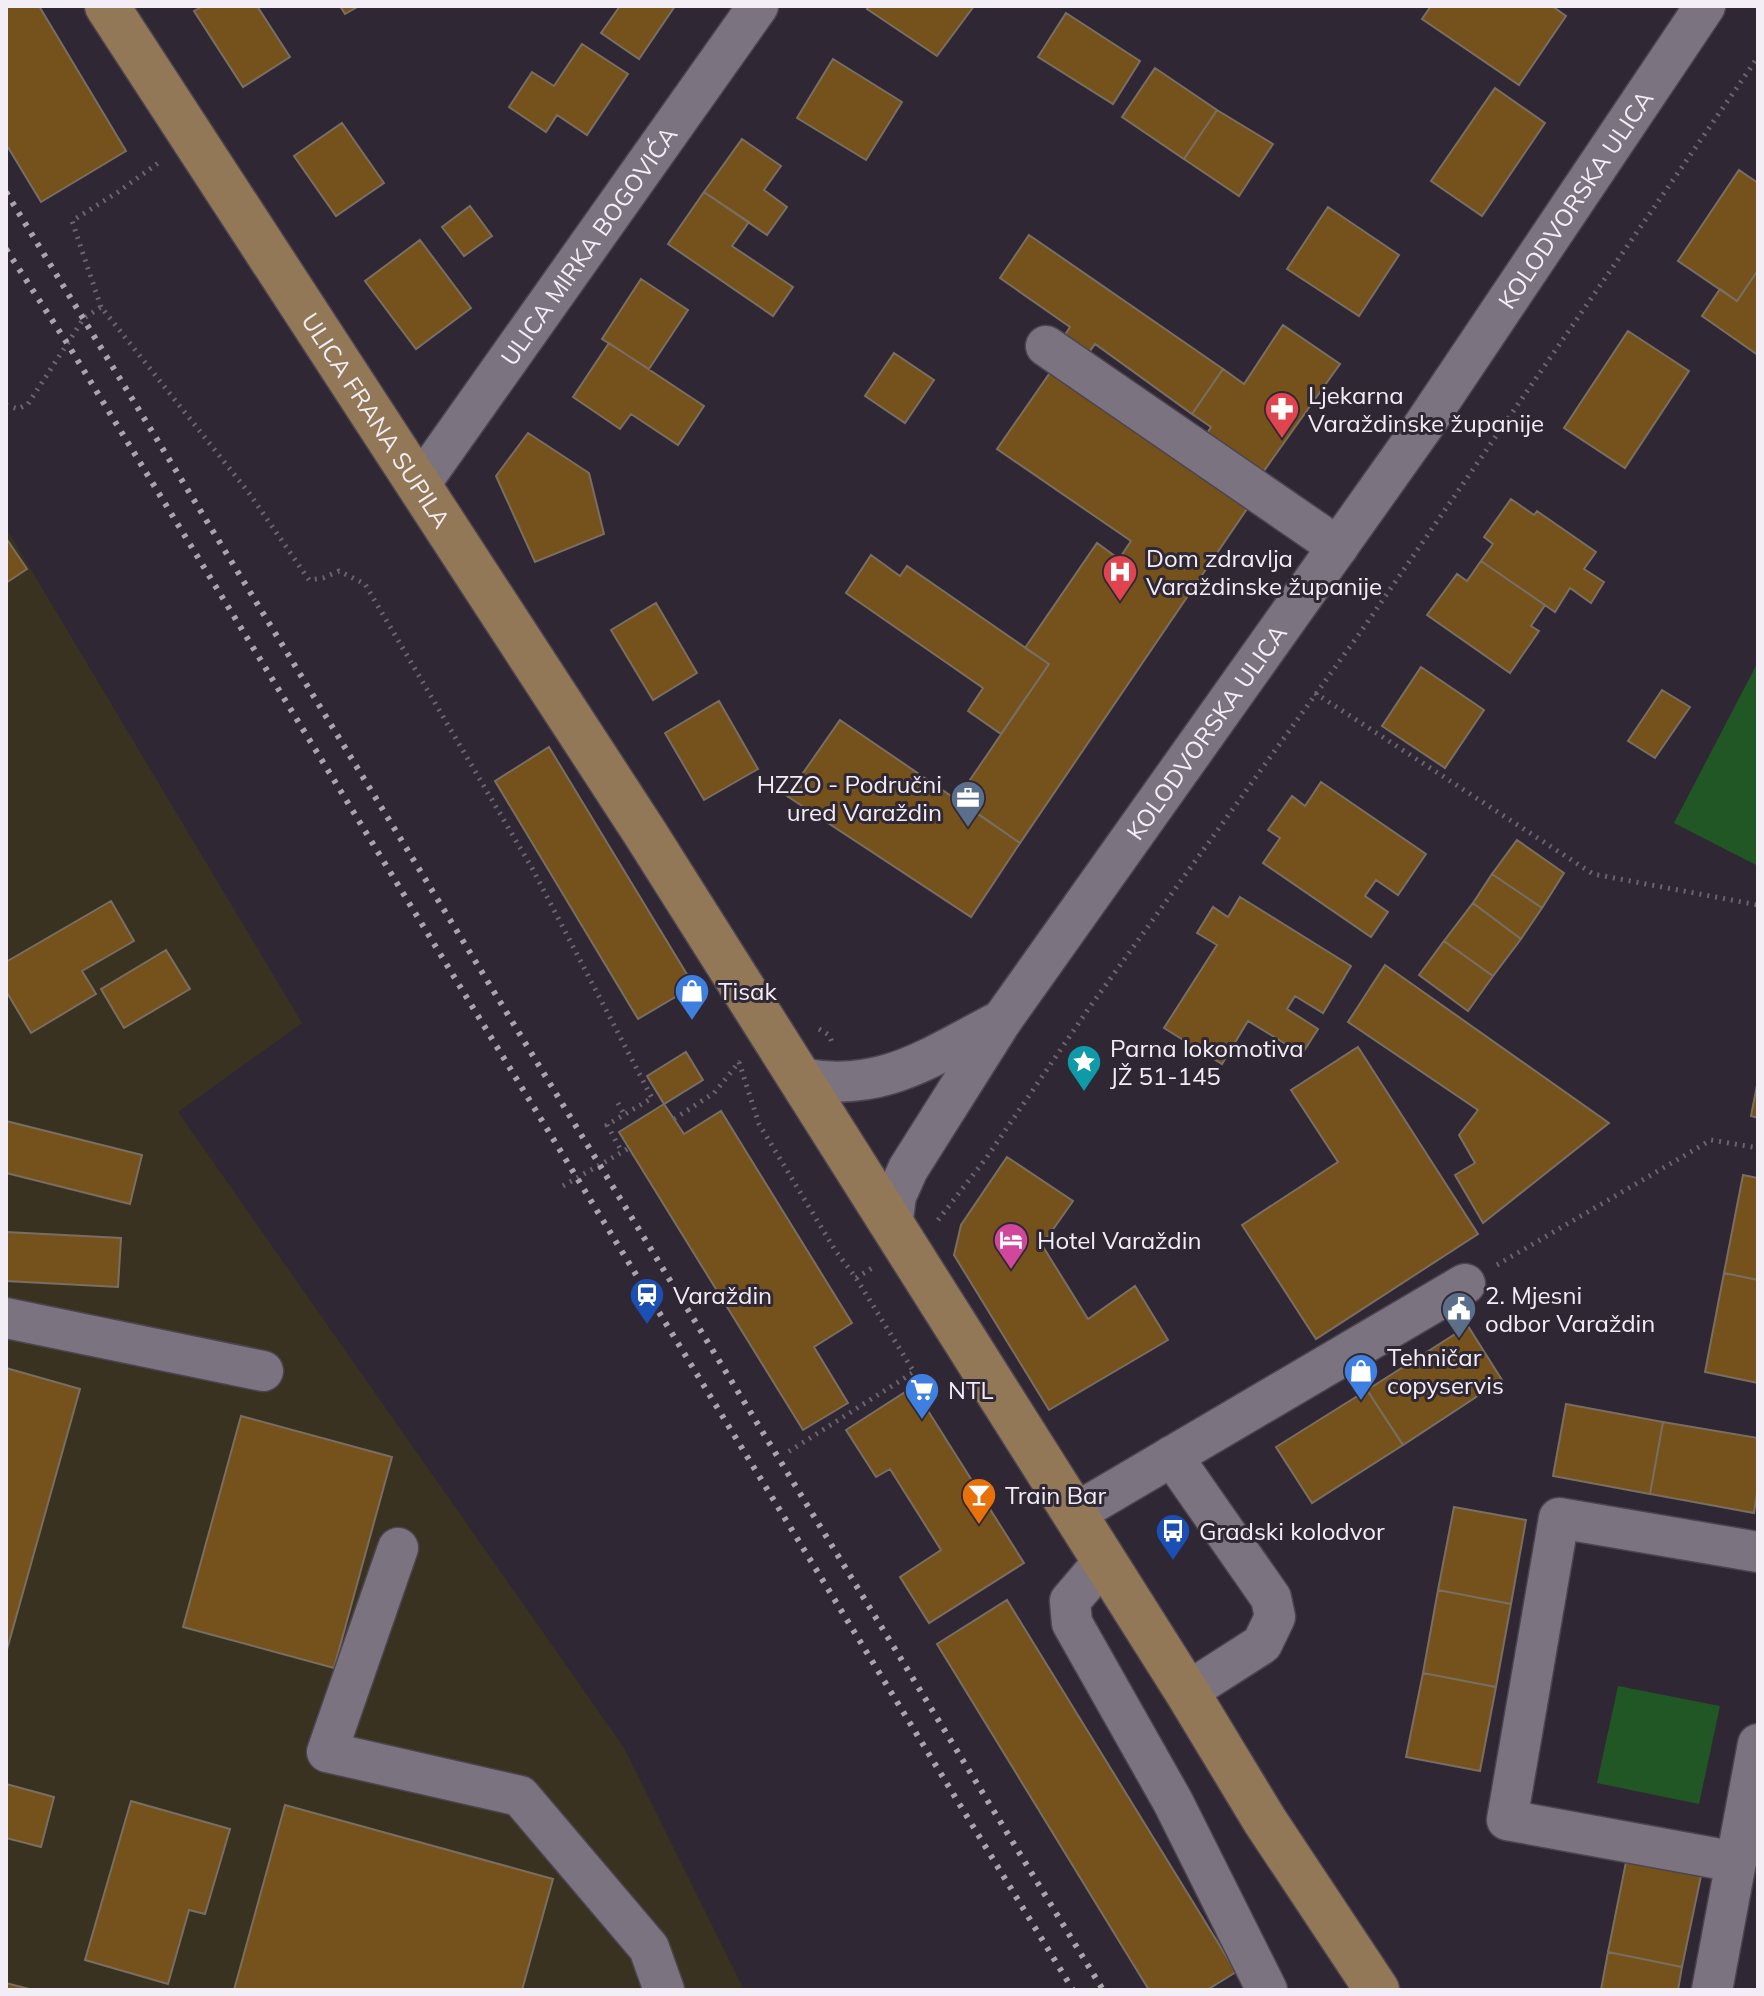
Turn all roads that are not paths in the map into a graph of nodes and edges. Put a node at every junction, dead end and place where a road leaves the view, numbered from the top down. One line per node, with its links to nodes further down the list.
1 (107, 6): 5 (main road, ULICA FRANA SUPILA)
2 (758, 6): 5 (street, ULICA MIRKA BOGOVIĆA)
3 (1688, 12): 6 (street, KOLODVORSKA ULICA)
4 (1046, 346): 6 (street)
5 (420, 484): 8 (main road, ULICA FRANA SUPILA)
6 (1338, 547): 7 (street, KOLODVORSKA ULICA)
7 (1002, 1020): 8 (street); 9 (street, KOLODVORSKA ULICA)
8 (800, 1078): 9 (main road, ULICA FRANA SUPILA)
9 (911, 1227): 14 (main road, ULICA FRANA SUPILA)
10 (1465, 1284): 13 (street)
11 (6, 1318): 12 (street)
12 (263, 1371)
13 (1172, 1456): 14 (street); 18 (street)
14 (1074, 1514): 17 (main road, ULICA FRANA SUPILA)
15 (398, 1548): 21 (street)
16 (1758, 1552): 20 (street)
17 (1104, 1561): 18 (main road, ULICA FRANA SUPILA); 22 (street)
18 (1187, 1692): 23 (main road, ULICA FRANA SUPILA)
19 (1758, 1744): 20 (street)
20 (1736, 1862): 24 (street)
21 (664, 1990)
22 (1267, 1990)
23 (1377, 1990)
24 (1712, 1990)

